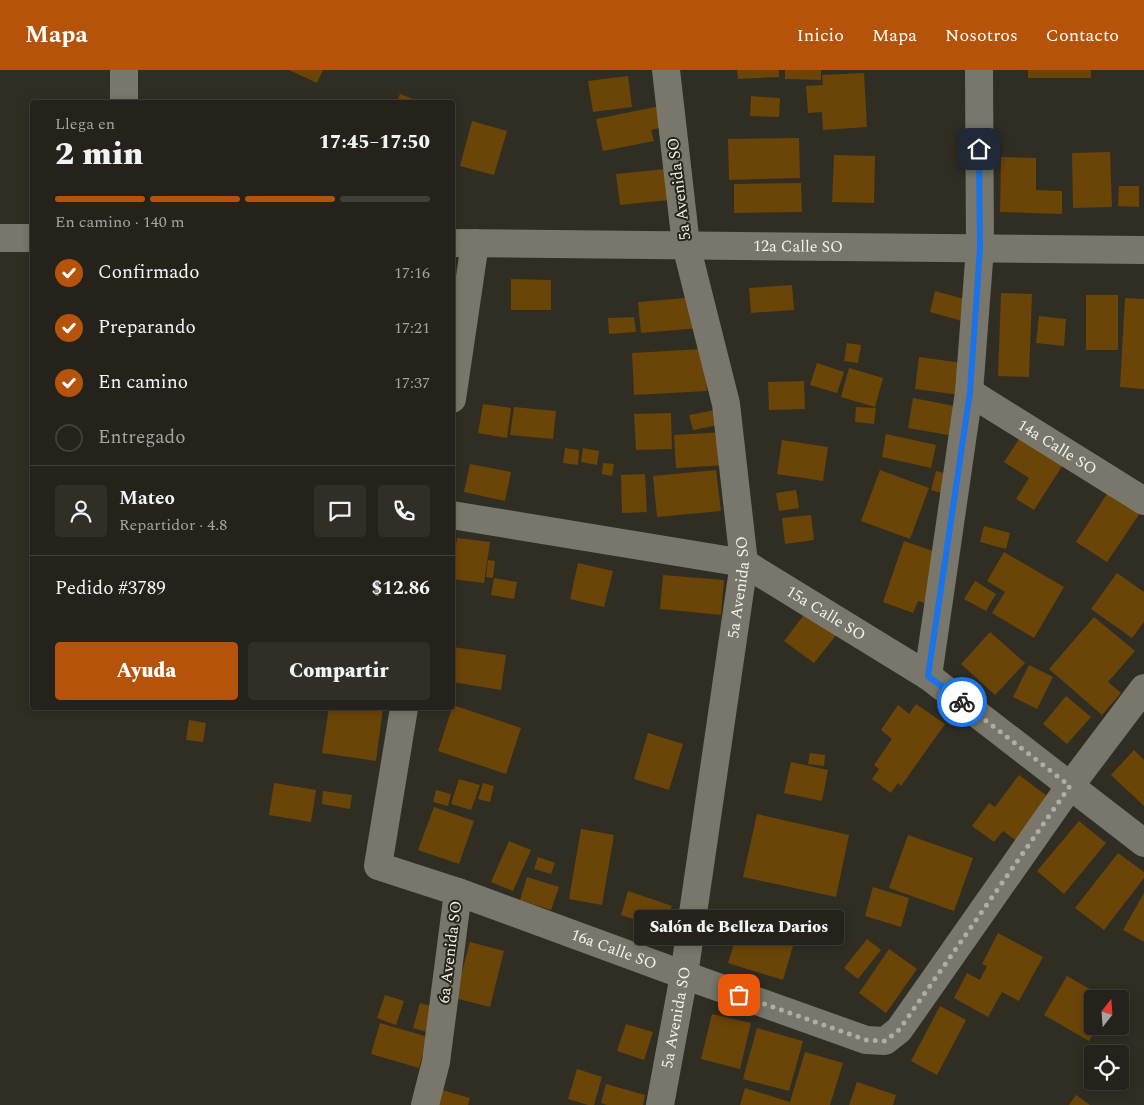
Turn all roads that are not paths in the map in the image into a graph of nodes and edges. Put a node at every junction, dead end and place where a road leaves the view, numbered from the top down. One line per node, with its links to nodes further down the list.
1 (124, 70): 4 (street)
2 (666, 70): 8 (street, 5a Avenida SO)
3 (979, 70): 9 (street)
4 (124, 100)
5 (0, 238): 6 (street)
6 (30, 238)
7 (464, 243): 8 (street, 12a Calle SO); 11 (street)
8 (686, 245): 9 (street, 12a Calle SO); 15 (street, 5a Avenida SO)
9 (980, 248): 10 (street, 12a Calle SO); 12 (street)
10 (1144, 250)
11 (455, 360)
12 (970, 392): 13 (street, 14a Calle SO); 16 (street)
13 (1144, 501)
14 (455, 515): 15 (street, 15a Calle SO)
15 (744, 563): 16 (street, 15a Calle SO); 22 (street, 5a Avenida SO)
16 (928, 676): 19 (street, 15a Calle SO)
17 (1144, 688): 19 (street)
18 (404, 710): 21 (street, 6a Avenida SO)
19 (1070, 786): 20 (street, 15a Calle SO); 22 (street, 16a Calle SO)
20 (1144, 843)
21 (458, 892): 22 (street, 16a Calle SO); 23 (street, 6a Avenida SO)
22 (684, 975): 24 (street, 5a Avenida SO)
23 (425, 1105)
24 (660, 1105)

